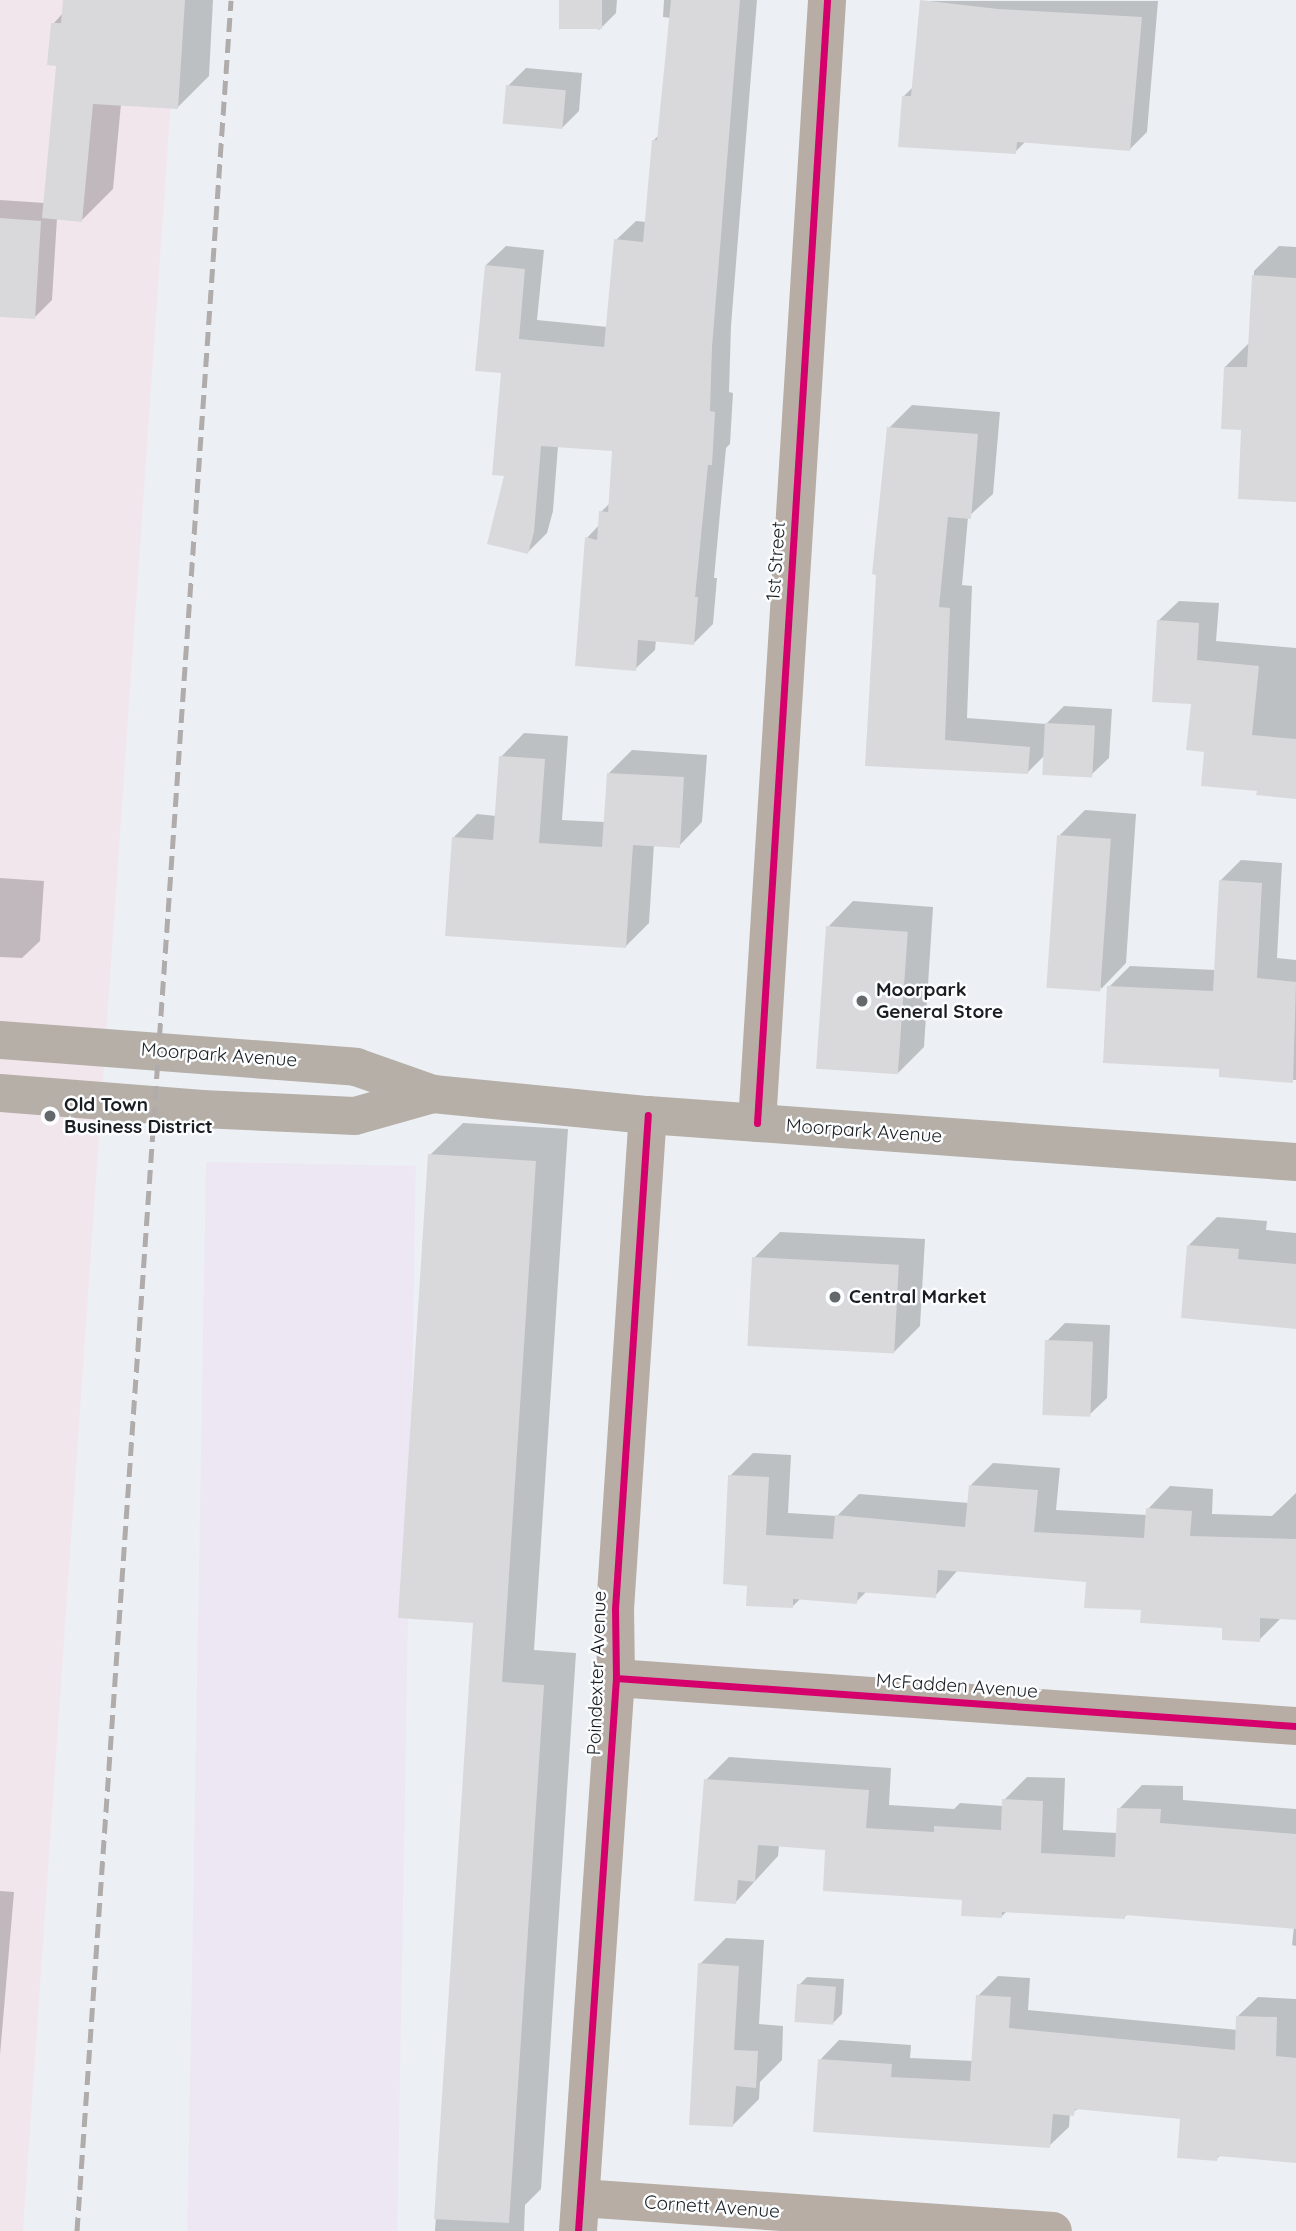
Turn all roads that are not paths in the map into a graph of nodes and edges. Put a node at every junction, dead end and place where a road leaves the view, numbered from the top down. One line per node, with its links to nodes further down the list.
1 (827, 0): 6 (street, 1st Street)
2 (0, 1041): 4 (main road, Moorpark Avenue)
3 (0, 1093): 4 (main road, Moorpark Avenue)
4 (433, 1094): 5 (main road, Moorpark Avenue)
5 (648, 1115): 6 (main road, Moorpark Avenue); 8 (street, Poindexter Avenue)
6 (757, 1123): 7 (main road, Moorpark Avenue)
7 (1296, 1162)
8 (616, 1678): 9 (street, McFadden Avenue); 10 (street, Poindexter Avenue)
9 (1296, 1726)
10 (579, 2215): 11 (street, Cornett Avenue)
11 (1053, 2231)

